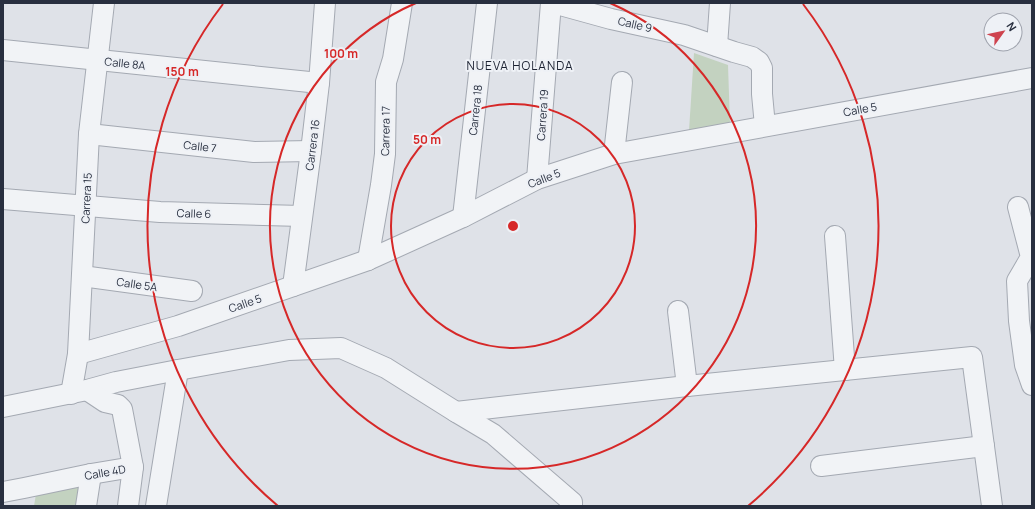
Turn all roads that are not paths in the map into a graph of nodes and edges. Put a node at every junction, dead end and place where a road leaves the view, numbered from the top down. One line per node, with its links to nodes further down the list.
1 (104, 3): 10 (street, Carrera 15)
2 (325, 3): 13 (street, Carrera 16)
3 (402, 3): 25 (street, Carrera 17)
4 (486, 3): 23 (street, Carrera 18)
5 (552, 3): 7 (street, Calle 9); 18 (street, Carrera 19)
6 (720, 3): 8 (street)
7 (613, 11): 8 (street, Calle 9)
8 (717, 46): 14 (street, Calle 9)
9 (3, 50): 10 (street, Calle 8A)
10 (98, 60): 13 (street, Calle 8A); 15 (street, Carrera 15)
11 (1032, 78): 14 (street, Calle 5)
12 (622, 82): 17 (street)
13 (319, 83): 16 (street, Carrera 16)
14 (765, 126): 17 (street, Calle 5)
15 (89, 134): 16 (street, Calle 7); 20 (street, Carrera 15)
16 (311, 151): 22 (street, Carrera 16)
17 (614, 154): 18 (street, Calle 5)
18 (537, 179): 23 (street, Calle 5)
19 (3, 199): 20 (street, Calle 6)
20 (85, 206): 22 (street, Calle 6); 26 (street, Carrera 15)
21 (1018, 207): 33 (street)
22 (302, 216): 27 (street, Carrera 16)
23 (463, 217): 25 (street, Calle 5)
24 (834, 236): 32 (street)
25 (368, 260): 27 (street, Calle 5)
26 (82, 276): 28 (street, Calle 5A); 30 (street, Carrera 15)
27 (293, 286): 30 (street, Calle 5)
28 (192, 291)
29 (678, 311): 34 (street)
30 (78, 354): 35 (street, Carrera 15)
31 (178, 370): 35 (street); 37 (street); 45 (street)
32 (845, 370): 34 (street); 38 (street)
33 (1032, 385)
34 (687, 386): 37 (street)
35 (79, 392): 36 (street); 40 (street, Calle 4D)
36 (3, 407)
37 (456, 412): 46 (street)
38 (984, 446): 39 (street); 47 (street)
39 (821, 466)
40 (133, 467): 41 (street, Calle 4D); 44 (street)
41 (91, 474): 42 (street, Calle 4D); 43 (street)
42 (3, 492)
43 (86, 506)
44 (128, 506)
45 (156, 506)
46 (572, 506)
47 (992, 506)

